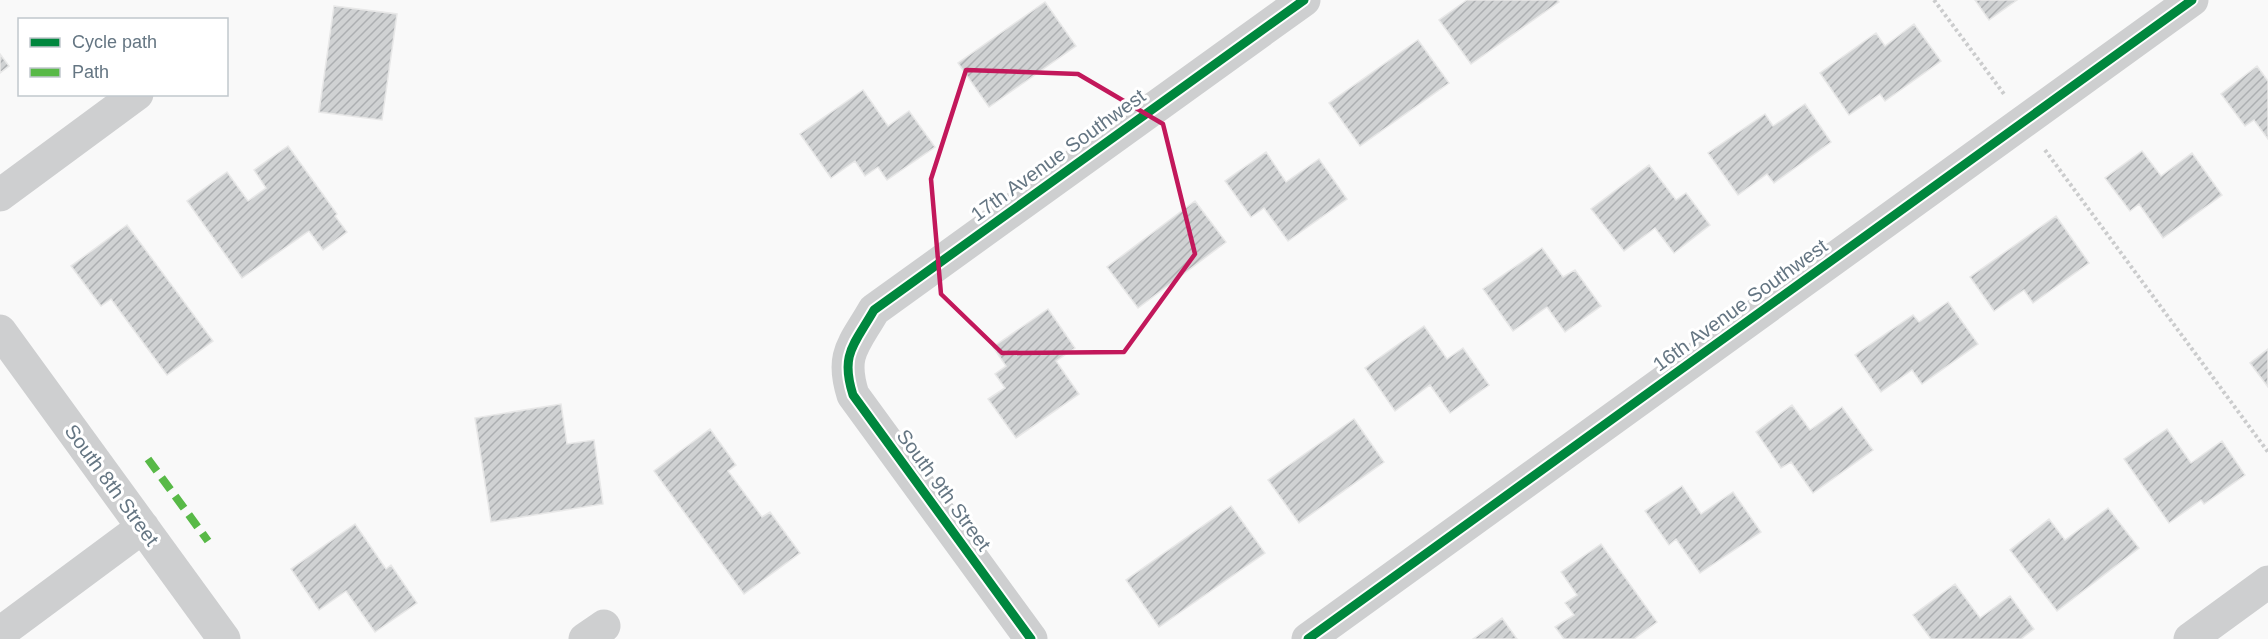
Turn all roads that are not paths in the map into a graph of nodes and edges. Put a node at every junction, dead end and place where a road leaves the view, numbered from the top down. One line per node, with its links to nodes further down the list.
1 (1304, 0): 6 (street, 17th Avenue Southwest)
2 (2192, 0): 12 (street, 16th Avenue Southwest)
3 (134, 96): 4 (street)
4 (0, 195)
5 (0, 331): 7 (street, South 8th Street)
6 (848, 354): 11 (street, South 9th Street)
7 (143, 527): 9 (street); 10 (street, South 8th Street)
8 (2268, 582): 13 (street)
9 (0, 633)
10 (224, 639)
11 (1031, 639)
12 (1308, 639)
13 (2190, 639)

